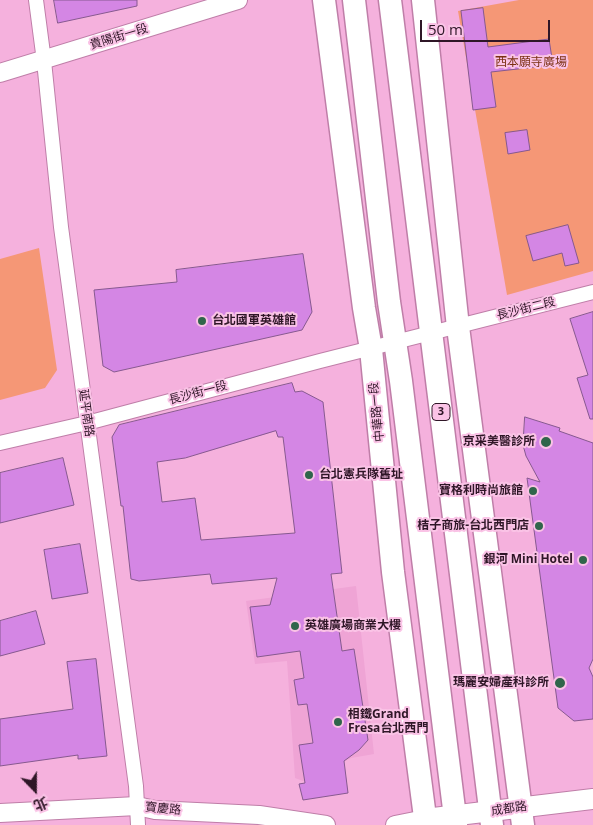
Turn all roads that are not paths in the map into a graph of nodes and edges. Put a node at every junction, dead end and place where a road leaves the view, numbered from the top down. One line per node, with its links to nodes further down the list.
1 (36, 0): 7 (street, 延平南路)
2 (238, 0): 7 (street, 貴陽街一段)
3 (324, 0): 13 (main road, 中華路一段)
4 (354, 0): 12 (main road)
5 (390, 0): 11 (main road, 3)
6 (423, 0): 10 (main road)
7 (44, 61): 8 (street, 貴陽街一段); 14 (street, 延平南路)
8 (0, 73)
9 (593, 292): 10 (street, 長沙街二段)
10 (458, 327): 11 (street, 長沙街二段); 19 (main road)
11 (430, 334): 12 (street, 長沙街一段); 20 (main road, 3)
12 (396, 343): 13 (street, 長沙街一段); 21 (main road)
13 (371, 349): 14 (street, 長沙街一段); 22 (main road, 中華路一段)
14 (87, 423): 15 (street, 長沙街一段); 17 (street, 延平南路)
15 (0, 443)
16 (593, 799): 19 (main road, 成都路)
17 (137, 806): 18 (street, 寶慶路); 23 (street, 延平南路); 24 (street, 寶慶路)
18 (0, 813)
19 (521, 816): 20 (main road, 成都路)
20 (491, 818): 21 (main road, 成都路)
21 (456, 820): 22 (main road, 成都路)
22 (425, 822): 25 (street)
23 (138, 825)
24 (326, 825)
25 (396, 825)

